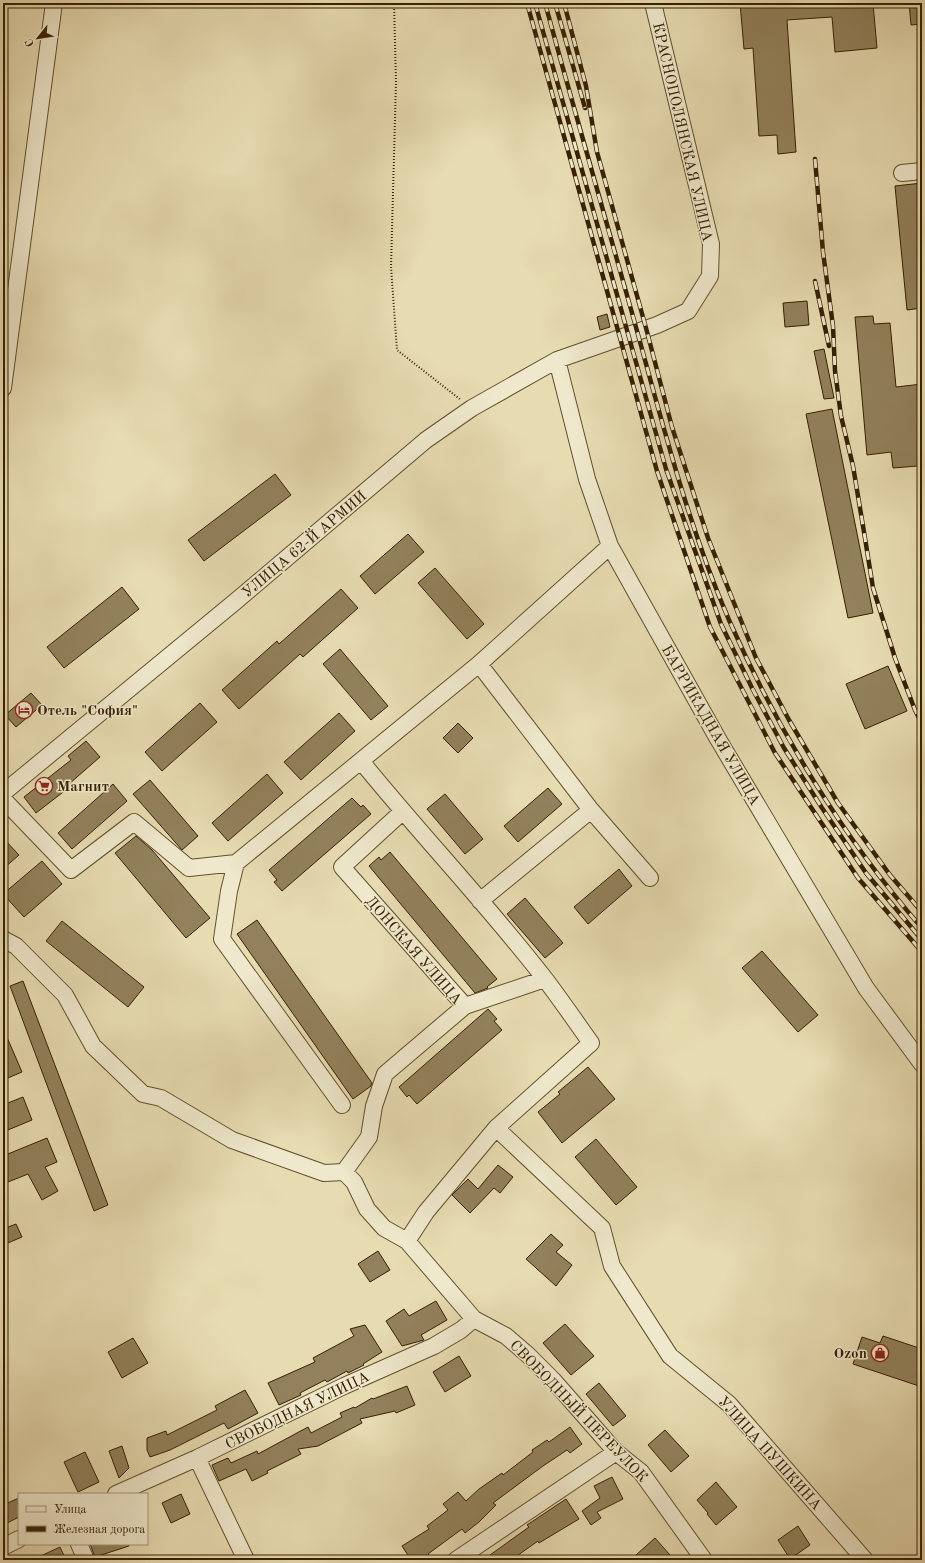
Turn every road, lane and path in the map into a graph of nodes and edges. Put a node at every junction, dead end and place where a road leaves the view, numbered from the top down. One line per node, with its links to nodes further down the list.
1 (54, 3): 7 (street)
2 (394, 3): 10 (path)
3 (653, 3): 6 (street, КРАСНОПОЛЯНСКАЯ УЛИЦА)
4 (922, 172): 5 (street)
5 (902, 173)
6 (629, 335): 8 (street, УЛИЦА 62-Й АРМИИ)
7 (6, 336): 9 (street)
8 (557, 360): 10 (street, УЛИЦА 62-Й АРМИИ); 11 (street, БАРРИКАДНАЯ УЛИЦА)
9 (3, 388)
10 (472, 408): 14 (street, УЛИЦА 62-Й АРМИИ)
11 (610, 546): 12 (street); 24 (street, БАРРИКАДНАЯ УЛИЦА)
12 (479, 664): 13 (street); 16 (street)
13 (361, 761): 17 (street); 18 (street)
14 (3, 793)
15 (3, 799): 18 (street)
16 (591, 810): 19 (street); 20 (street)
17 (402, 812): 20 (street); 23 (street, ДОНСКАЯ УЛИЦА)
18 (236, 863): 25 (street)
19 (650, 878)
20 (480, 901): 22 (street)
21 (3, 939): 27 (street)
22 (544, 979): 23 (street); 26 (street)
23 (465, 1006): 27 (street, ДОНСКАЯ УЛИЦА)
24 (922, 1064)
25 (342, 1105)
26 (496, 1128): 28 (street); 40 (street, УЛИЦА ПУШКИНА)
27 (344, 1172): 28 (street, СВОБОДНЫЙ ПЕРЕУЛОК)
28 (407, 1241): 29 (street, СВОБОДНЫЙ ПЕРЕУЛОК)
29 (474, 1318): 30 (street, СВОБОДНЫЙ ПЕРЕУЛОК); 31 (street, СВОБОДНАЯ УЛИЦА)
30 (616, 1452): 38 (street); 39 (street, СВОБОДНЫЙ ПЕРЕУЛОК)
31 (197, 1458): 32 (street, СВОБОДНАЯ УЛИЦА); 37 (street)
32 (118, 1493)
33 (18, 1540): 35 (street)
34 (79, 1545): 36 (street)
35 (3, 1547)
36 (86, 1560)
37 (246, 1560)
38 (456, 1560)
39 (704, 1560)
40 (865, 1560)

